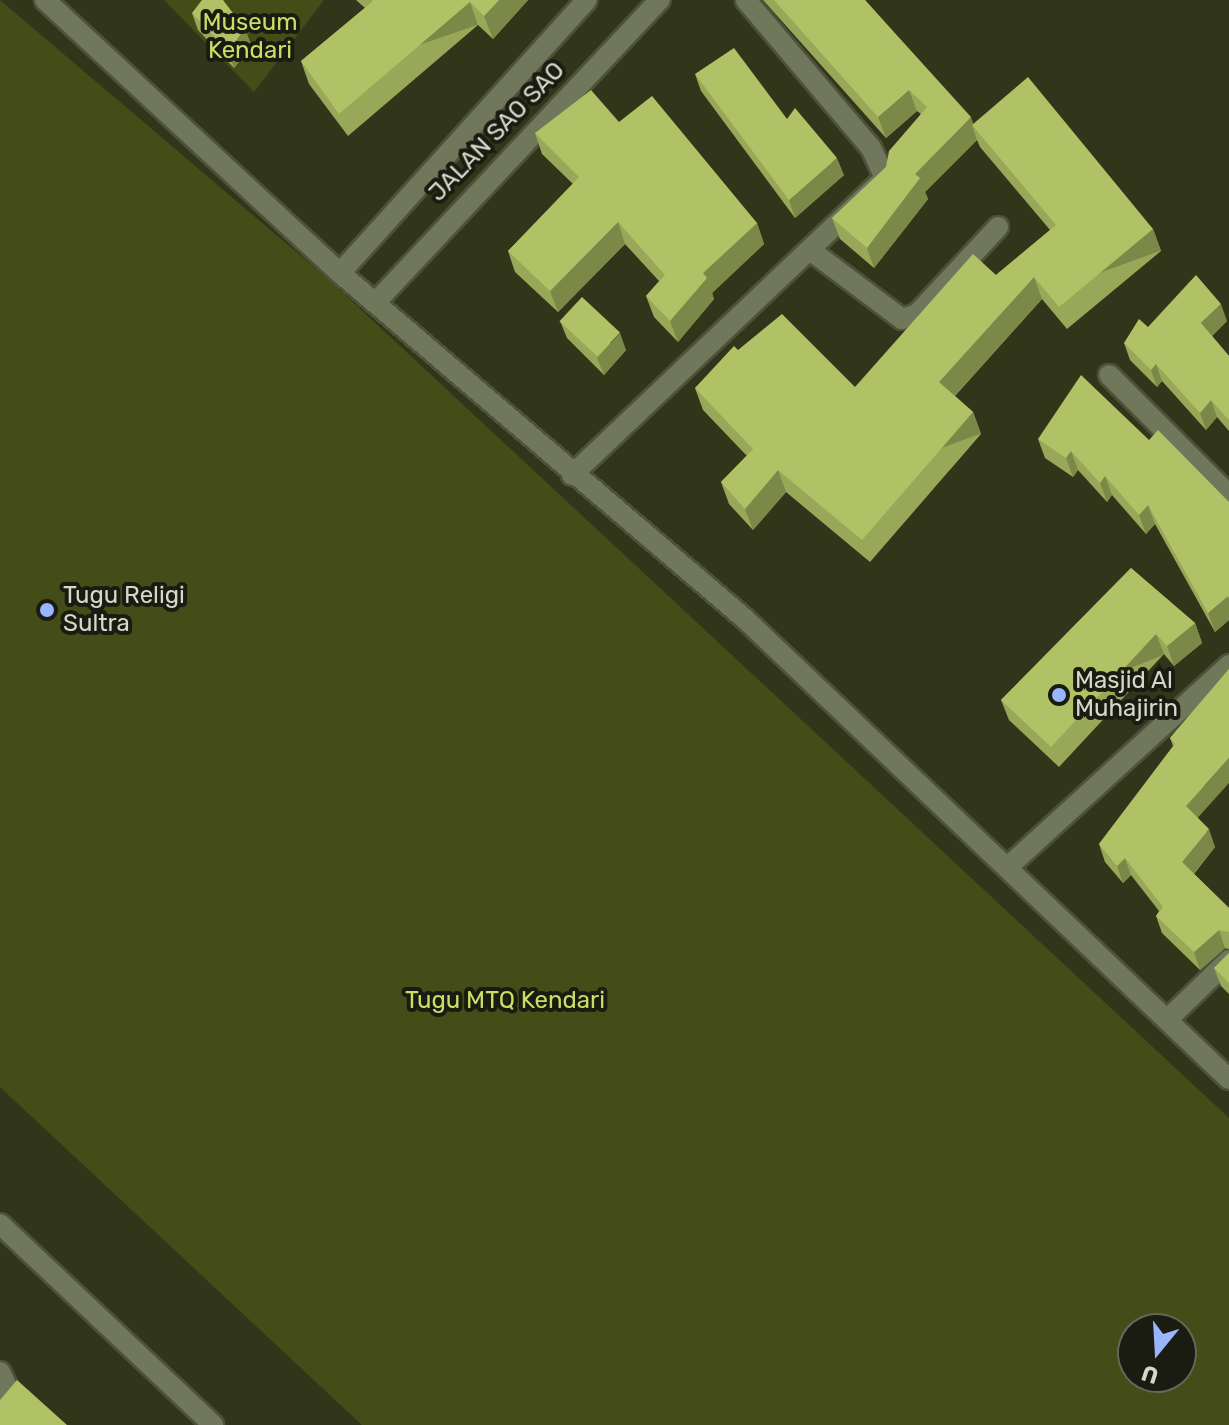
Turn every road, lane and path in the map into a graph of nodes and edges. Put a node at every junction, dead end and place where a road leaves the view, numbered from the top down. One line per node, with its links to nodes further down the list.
1 (45, 0): 7 (street)
2 (587, 0): 7 (street, JALAN SAO SAO)
3 (660, 0): 8 (street, JALAN SAO SAO)
4 (746, 0): 6 (street)
5 (998, 227): 6 (street)
6 (810, 250): 10 (street)
7 (340, 273): 8 (street)
8 (375, 303): 10 (street)
9 (1109, 375): 11 (street)
10 (572, 475): 13 (street)
11 (1229, 495)
12 (1229, 665): 13 (street)
13 (1009, 866): 15 (street)
14 (1229, 960): 15 (street)
15 (1167, 1020): 16 (street)
16 (1229, 1079)
17 (0, 1224): 20 (street)
18 (0, 1372): 19 (street)
19 (0, 1423)
20 (213, 1425)

